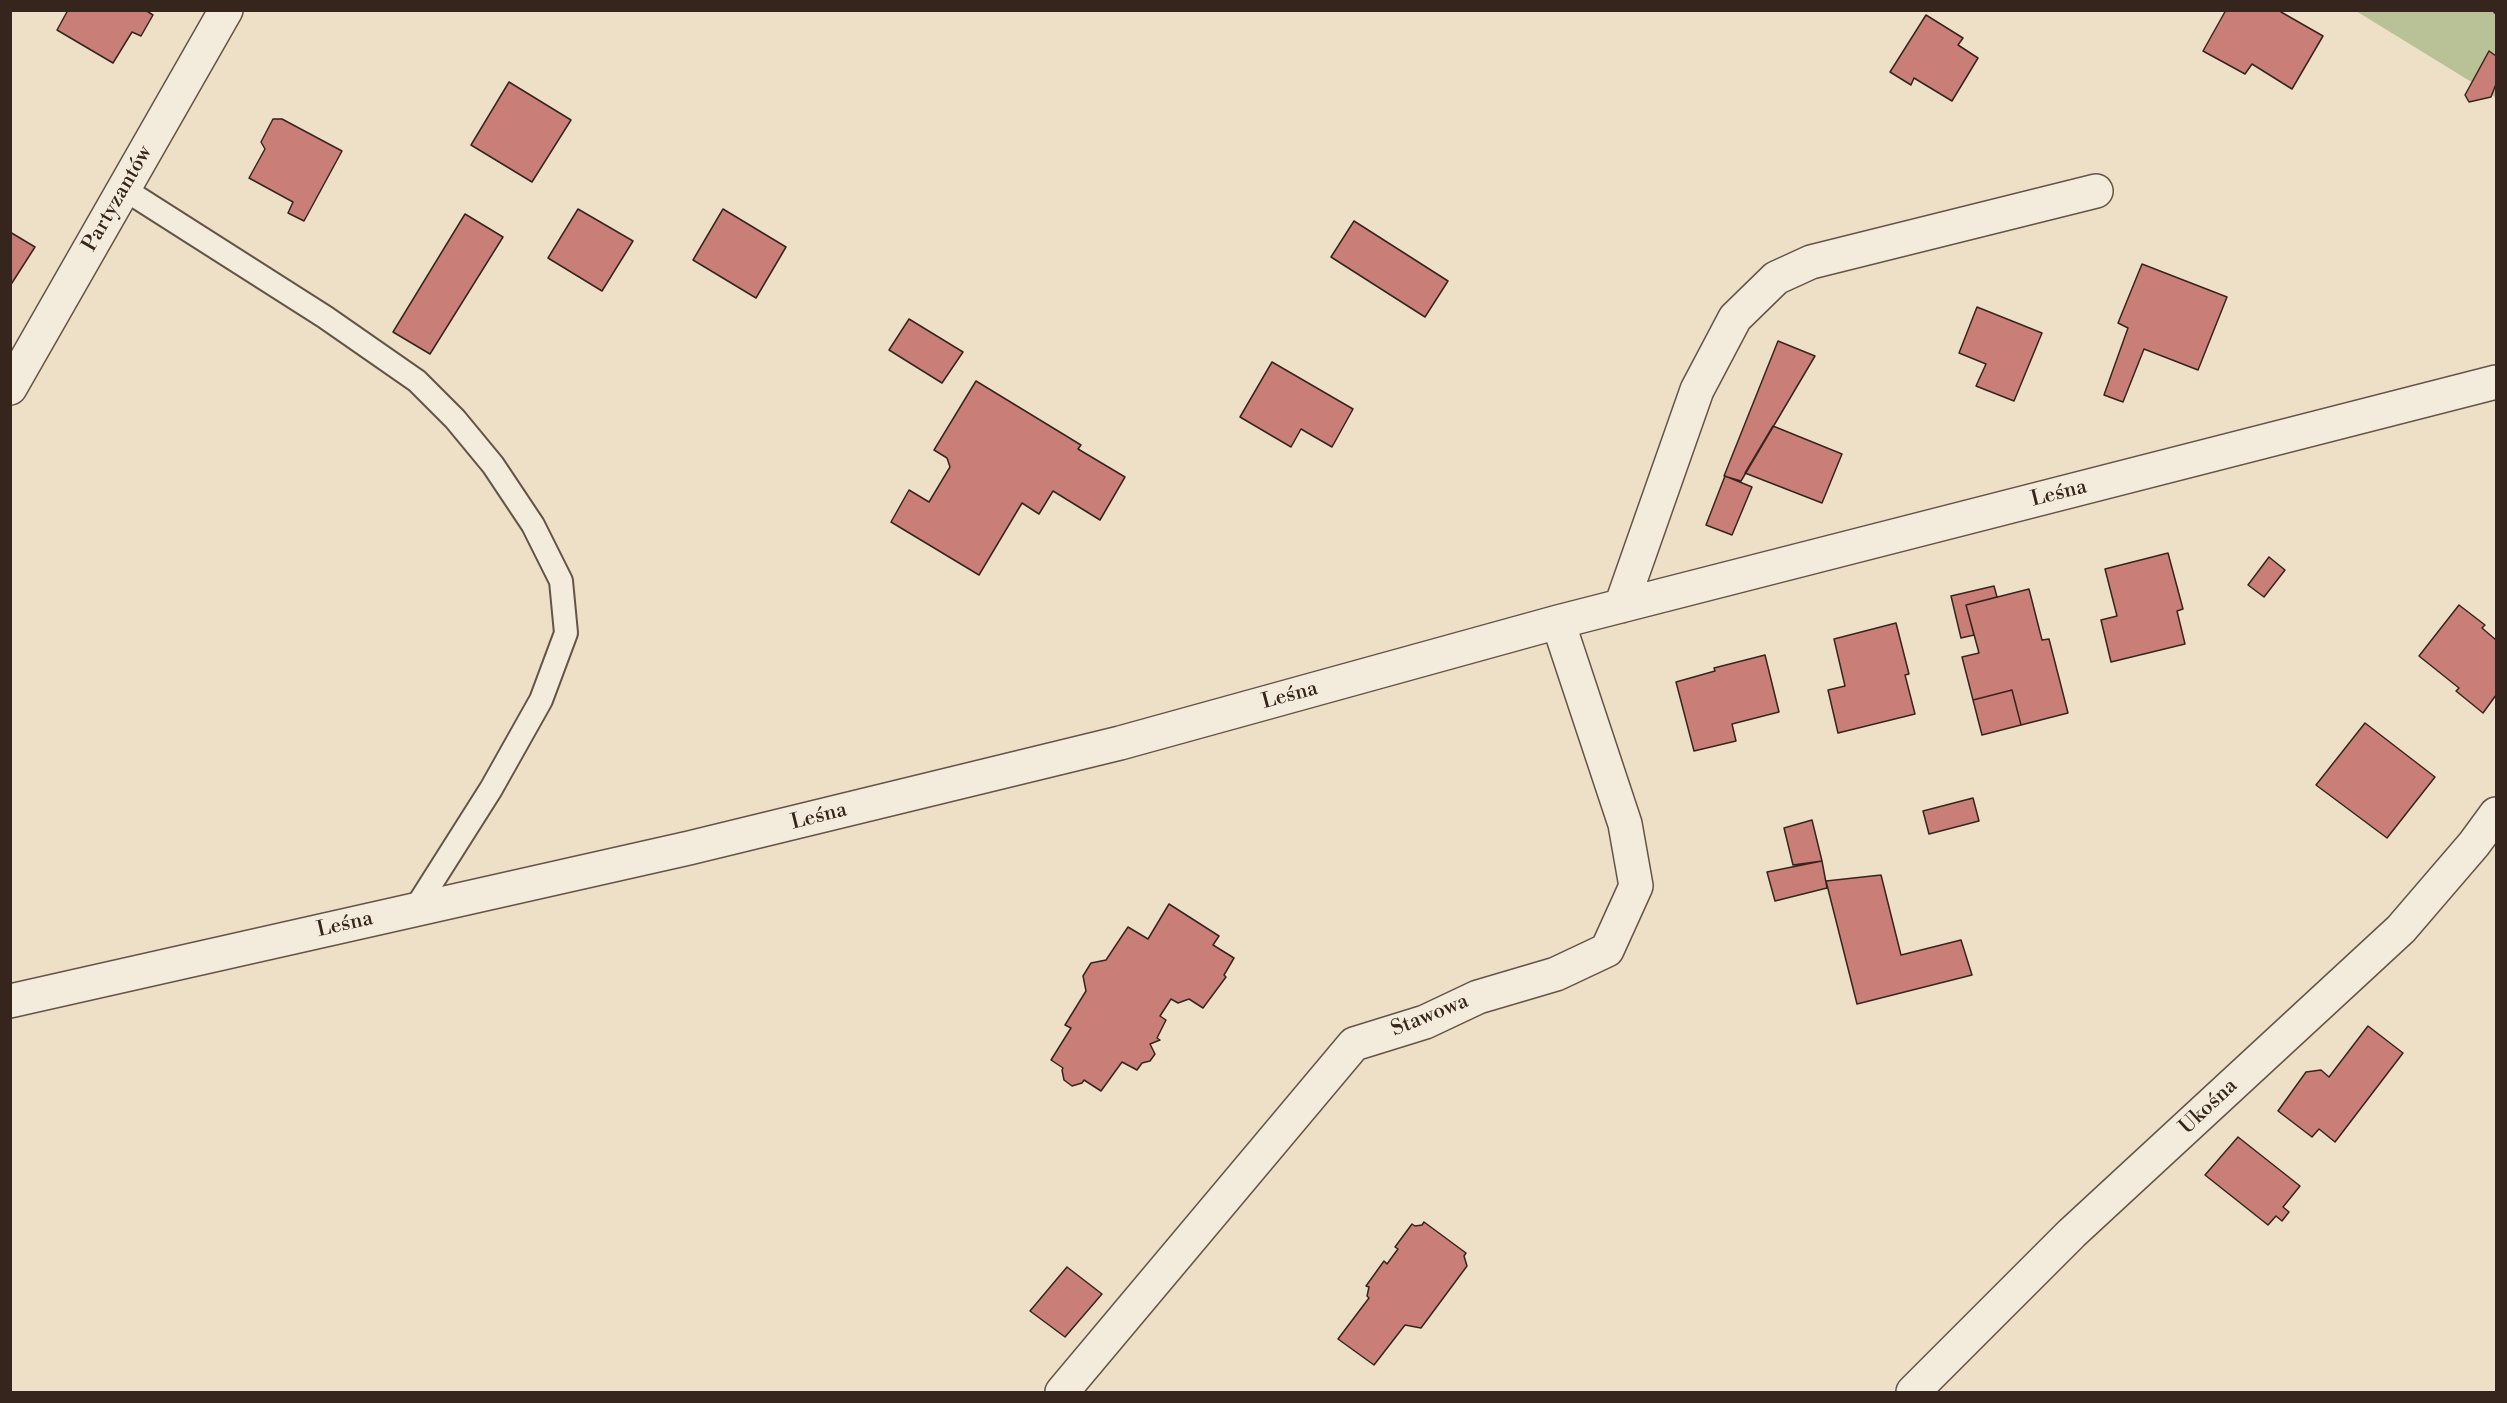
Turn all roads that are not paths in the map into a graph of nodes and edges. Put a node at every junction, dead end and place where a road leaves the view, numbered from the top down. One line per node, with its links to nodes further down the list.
1 (226, 10): 2 (street, Partyzantów)
2 (124, 189): 5 (street, Partyzantów); 9 (lane)
3 (2096, 191): 6 (street)
4 (2496, 382): 6 (street, Leśna)
5 (10, 388)
6 (1621, 606): 7 (street, Leśna)
7 (1558, 622): 9 (street, Leśna); 11 (street, Stawowa)
8 (2496, 813): 12 (street, Ukośna)
9 (415, 909): 10 (street, Leśna)
10 (10, 1001)
11 (1062, 1392)
12 (1913, 1392)

